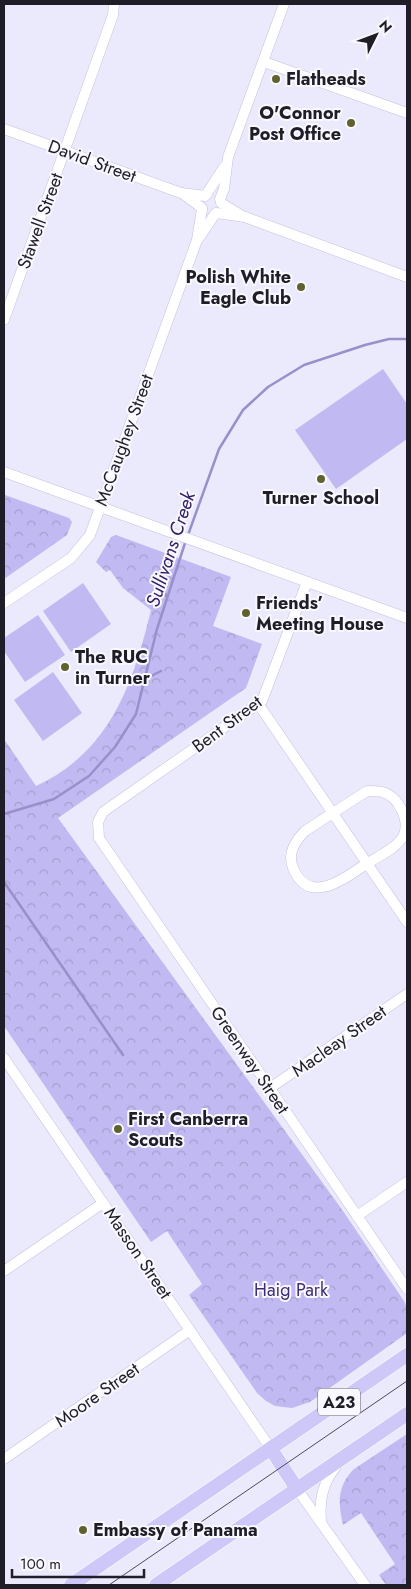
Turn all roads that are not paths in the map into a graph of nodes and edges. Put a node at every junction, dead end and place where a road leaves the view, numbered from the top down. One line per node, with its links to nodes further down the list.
1 (114, 4): 6 (street, Stawell Street)
2 (284, 4): 3 (street)
3 (264, 62): 4 (street); 7 (street)
4 (407, 113)
5 (4, 129): 6 (street, David Street)
6 (66, 151): 8 (street, David Street); 16 (street, Stawell Street)
7 (226, 164): 9 (street); 10 (street)
8 (181, 193): 9 (street, David Street); 11 (street, David Street)
9 (205, 196): 10 (street); 11 (street)
10 (221, 201): 12 (street); 13 (street)
11 (202, 209): 12 (street); 14 (street, McCaughey Street)
12 (216, 214): 13 (street); 14 (street, McCaughey Street)
13 (245, 217): 15 (street)
14 (197, 240): 18 (street, McCaughey Street)
15 (407, 276)
16 (5, 312)
17 (4, 472): 18 (street)
18 (100, 507): 19 (street); 20 (street, McCaughey Street)
19 (307, 582): 21 (street); 22 (street, Bent Street)
20 (4, 603)
21 (407, 618)
22 (259, 705): 23 (street); 24 (street, Bent Street)
23 (332, 814): 25 (street); 25 (street); 25 (street)
24 (98, 829): 30 (street, Greenway Street)
25 (367, 864): 26 (street)
26 (407, 922)
27 (407, 994): 30 (street, Macleay Street)
28 (4, 1058): 29 (street, Masson Street)
29 (8, 1072): 32 (street, Masson Street)
30 (270, 1088): 33 (street, Greenway Street)
31 (407, 1182): 33 (street)
32 (103, 1203): 34 (street); 36 (street, Masson Street)
33 (357, 1216): 35 (street, Greenway Street)
34 (4, 1271)
35 (407, 1289)
36 (190, 1330): 39 (street, Masson Street); 41 (street, Moore Street)
37 (407, 1355): 39 (highway, A23)
38 (407, 1414): 40 (highway, A23)
39 (271, 1449): 42 (highway); 44 (highway, A23)
40 (342, 1458): 42 (highway, A23); 43 (street)
41 (4, 1459)
42 (297, 1489): 43 (street); 45 (highway, A23)
43 (322, 1523): 46 (street)
44 (71, 1585)
45 (156, 1585)
46 (365, 1585)

